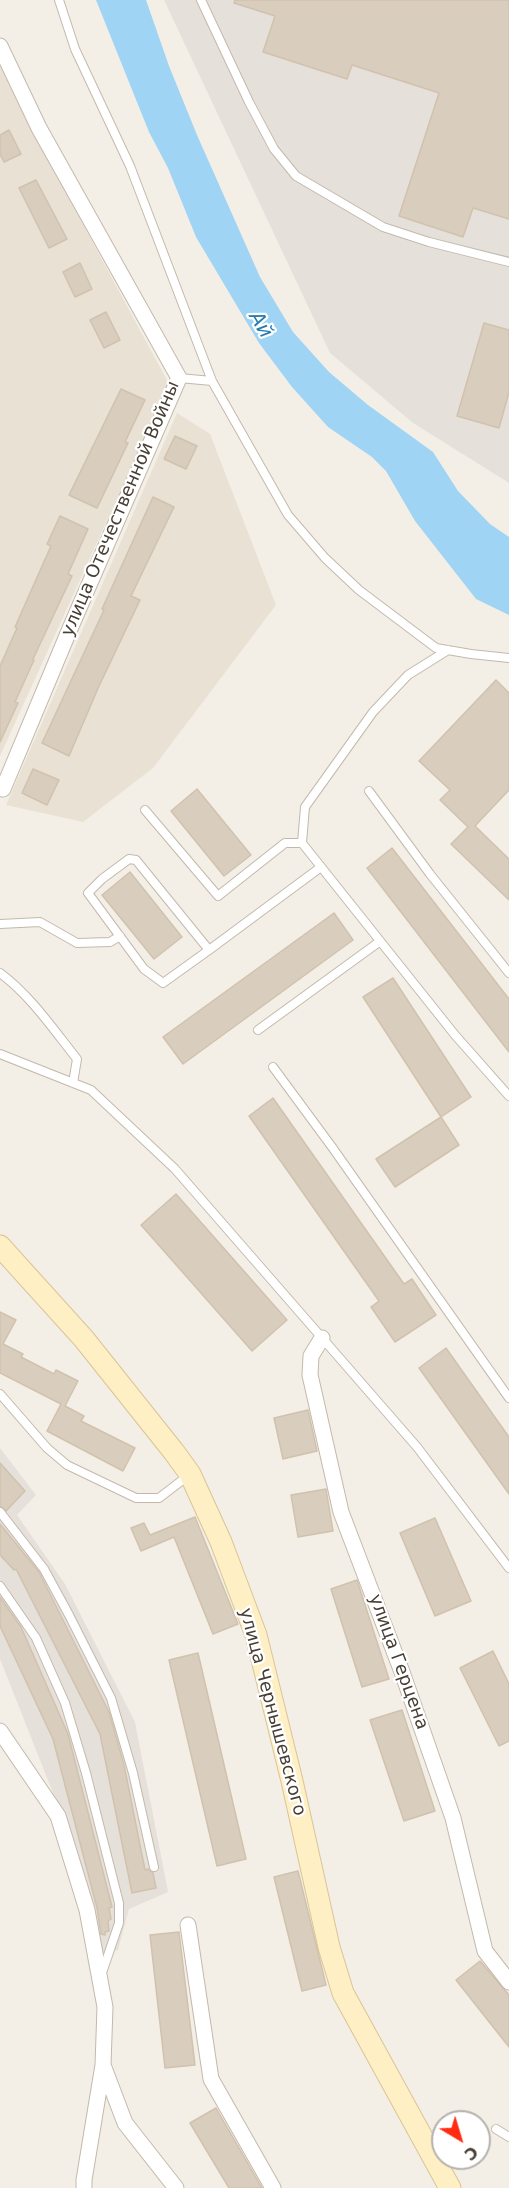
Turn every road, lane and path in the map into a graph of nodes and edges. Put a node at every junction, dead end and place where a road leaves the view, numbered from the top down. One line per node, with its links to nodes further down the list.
1 (59, 0): 6 (lane)
2 (201, 0): 4 (lane)
3 (0, 46): 5 (street, улица Отечественной Войны)
4 (509, 262)
5 (179, 378): 6 (lane); 9 (street, улица Отечественной Войны)
6 (212, 381): 7 (lane)
7 (448, 650): 8 (lane); 12 (lane)
8 (509, 658)
9 (2, 791)
10 (369, 791): 19 (lane)
11 (145, 810): 12 (lane)
12 (302, 843): 13 (lane)
13 (321, 867): 16 (lane); 17 (lane)
14 (0, 924): 15 (lane)
15 (120, 936): 17 (lane); 17 (lane)
16 (379, 942): 20 (lane); 24 (lane)
17 (208, 950)
18 (0, 973): 23 (lane)
19 (509, 973)
20 (258, 1030)
21 (0, 1054): 23 (lane)
22 (273, 1067): 28 (lane)
23 (73, 1083): 26 (lane)
24 (509, 1096)
25 (0, 1246): 29 (main road, улица Чернышевского)
26 (322, 1338): 31 (lane); 36 (street, улица Герцена)
27 (0, 1394): 29 (lane)
28 (509, 1398)
29 (190, 1474): 44 (main road, улица Чернышевского)
30 (0, 1512): 34 (lane)
31 (509, 1568)
32 (0, 1586): 37 (lane)
33 (0, 1731): 37 (street)
34 (154, 1867)
35 (188, 1925): 43 (street)
36 (509, 1982)
37 (105, 2007): 38 (street)
38 (103, 2065): 41 (street); 42 (street)
39 (496, 2129): 40 (lane)
40 (509, 2137)
41 (173, 2185)
42 (84, 2188)
43 (273, 2188)
44 (450, 2188)

